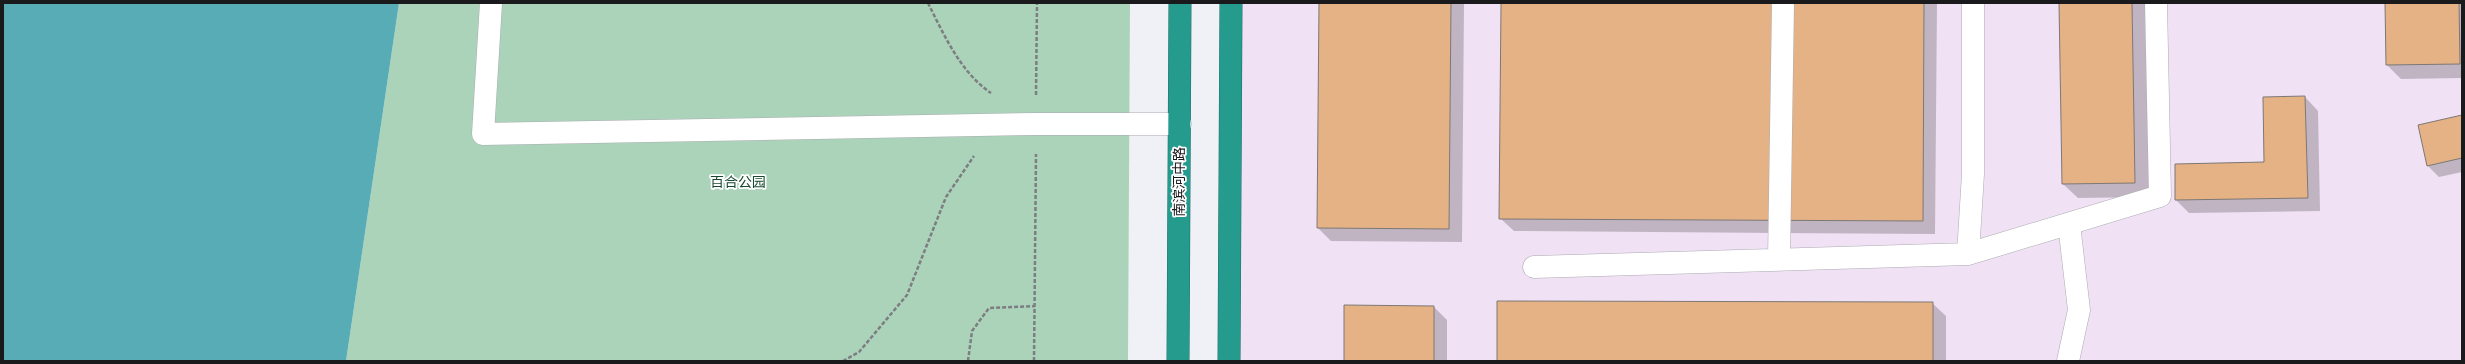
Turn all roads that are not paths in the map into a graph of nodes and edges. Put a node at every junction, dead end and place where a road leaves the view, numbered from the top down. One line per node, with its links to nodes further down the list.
1 (491, 3): 7 (street)
2 (1180, 3): 7 (highway, 南滨河中路)
3 (1231, 3): 13 (highway)
4 (1783, 3): 10 (street)
5 (1973, 3): 9 (street)
6 (2156, 3): 8 (street)
7 (1180, 124): 12 (highway, 南滨河中路)
8 (2068, 224): 9 (street); 14 (street)
9 (1968, 254): 10 (street)
10 (1779, 260): 11 (street)
11 (1534, 267)
12 (1178, 361)
13 (1229, 361)
14 (2068, 361)

